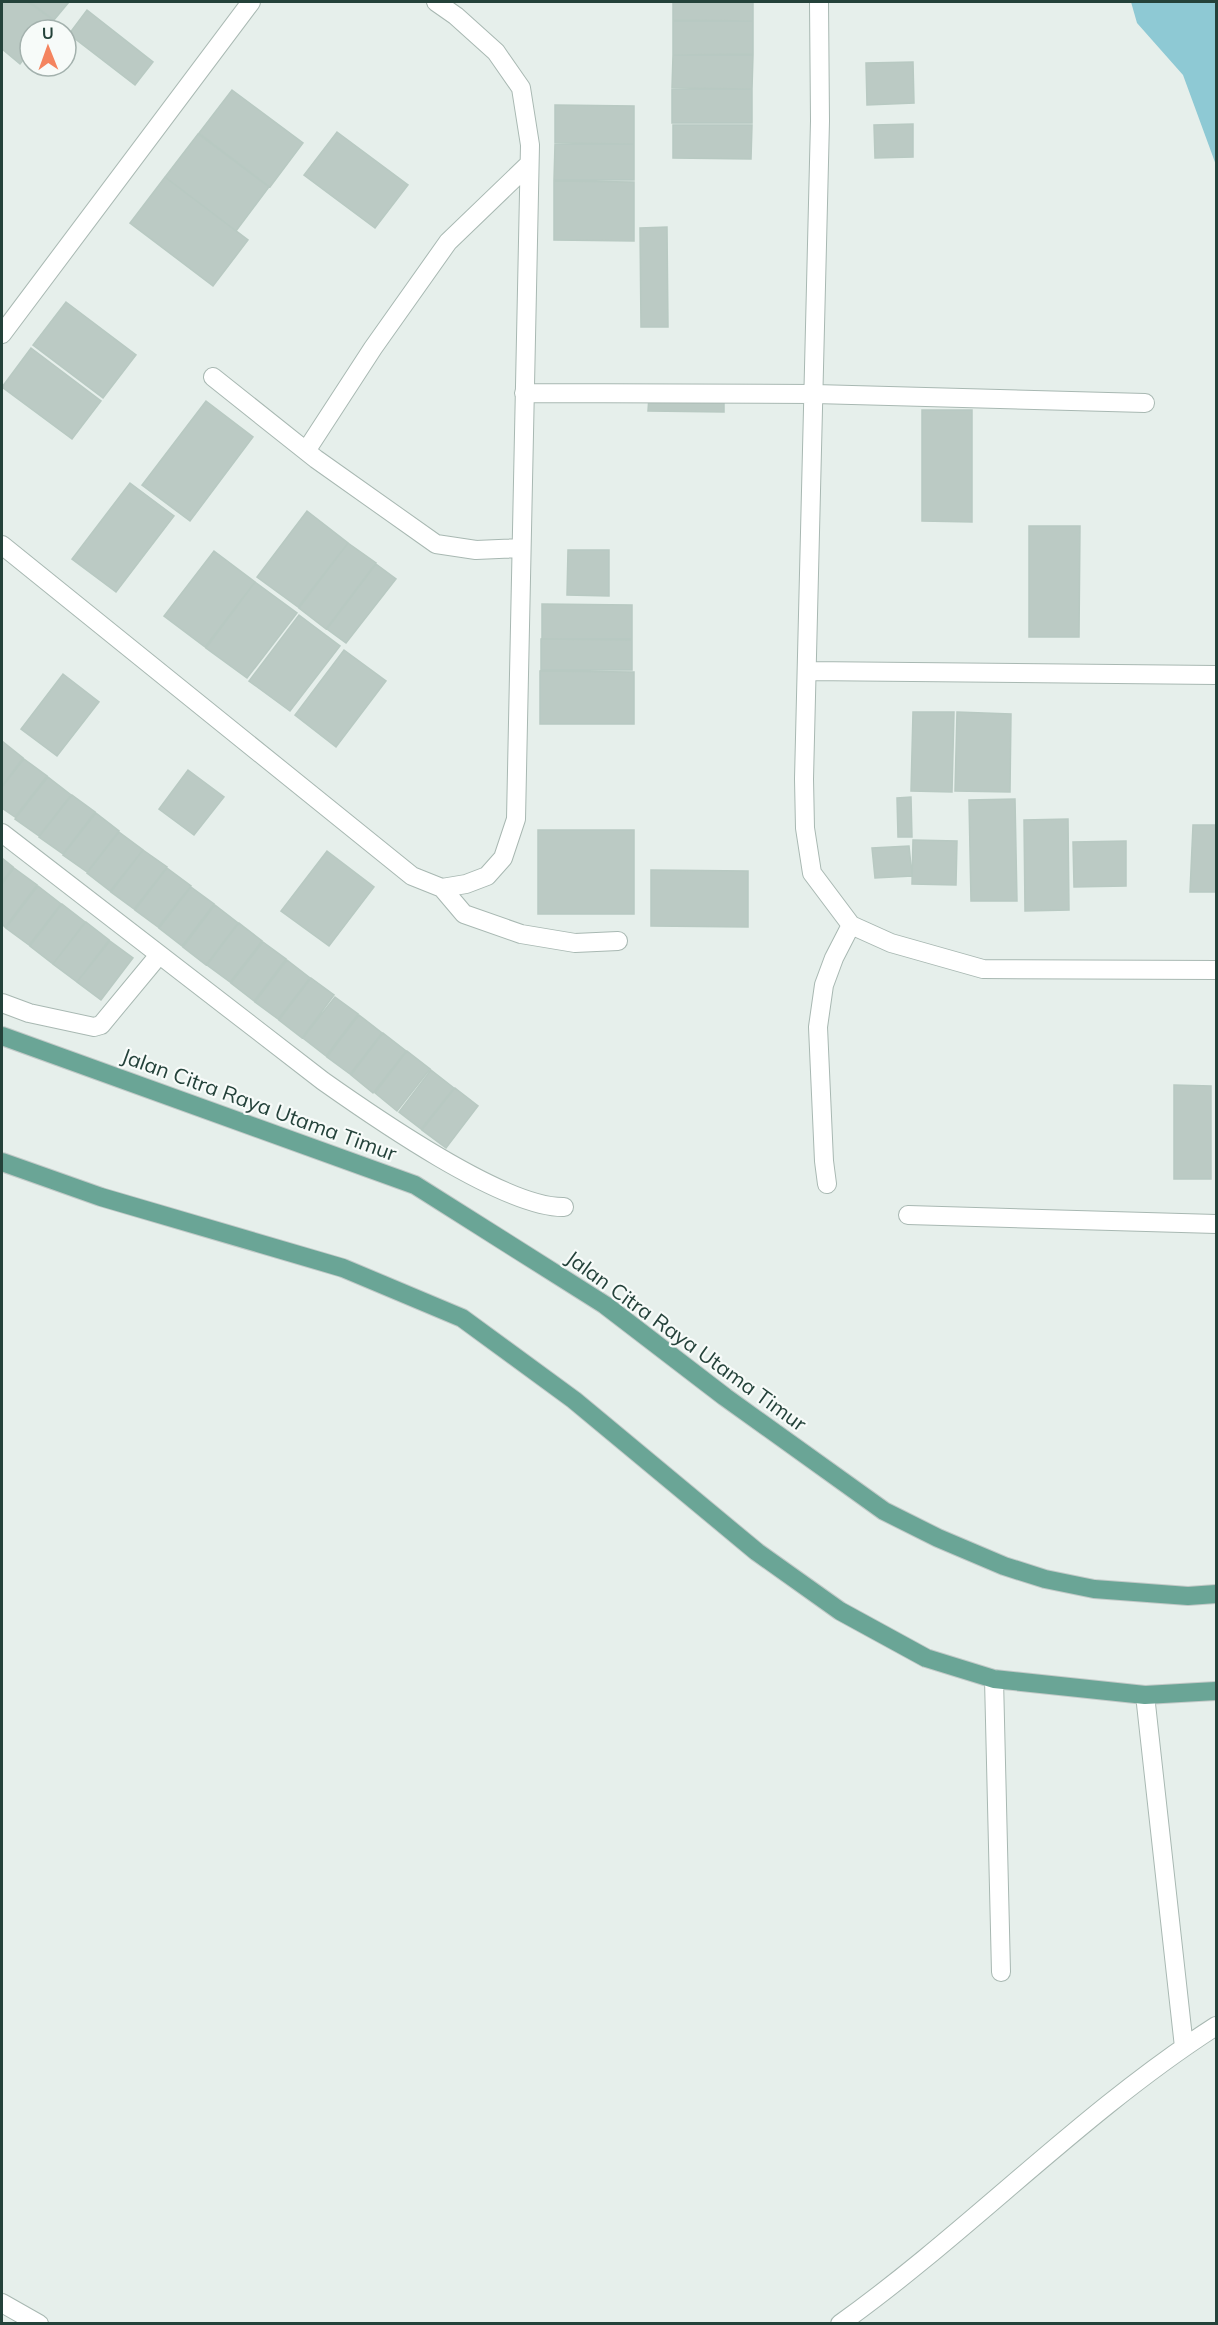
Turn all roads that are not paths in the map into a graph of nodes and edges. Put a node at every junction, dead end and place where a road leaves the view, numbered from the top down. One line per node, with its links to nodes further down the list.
1 (251, 2): 5 (street)
2 (436, 2): 4 (street)
3 (819, 2): 8 (street)
4 (529, 164): 7 (street); 10 (street)
5 (2, 334)
6 (213, 377): 10 (street)
7 (524, 393): 8 (street); 12 (street)
8 (815, 394): 9 (street); 13 (street)
9 (1144, 402)
10 (306, 452): 12 (street)
11 (2, 545): 16 (street)
12 (521, 548): 16 (street)
13 (807, 671): 14 (street); 17 (street)
14 (1216, 675)
15 (2, 832): 19 (street)
16 (442, 888): 18 (street)
17 (851, 926): 20 (street); 24 (street)
18 (618, 941)
19 (159, 955): 21 (street); 25 (street)
20 (1216, 970)
21 (2, 1003)
22 (2, 1036): 28 (main road, Jalan Citra Raya Utama Timur)
23 (2, 1162): 29 (main road)
24 (827, 1184)
25 (564, 1207)
26 (908, 1215): 27 (street)
27 (1216, 1224)
28 (1216, 1594)
29 (994, 1679): 31 (main road); 32 (street)
30 (1216, 1691): 31 (main road)
31 (1145, 1695): 34 (street)
32 (1001, 1972)
33 (1216, 2026): 34 (street)
34 (1184, 2047): 37 (street)
35 (2, 2303): 36 (street)
36 (39, 2324)
37 (840, 2324)

